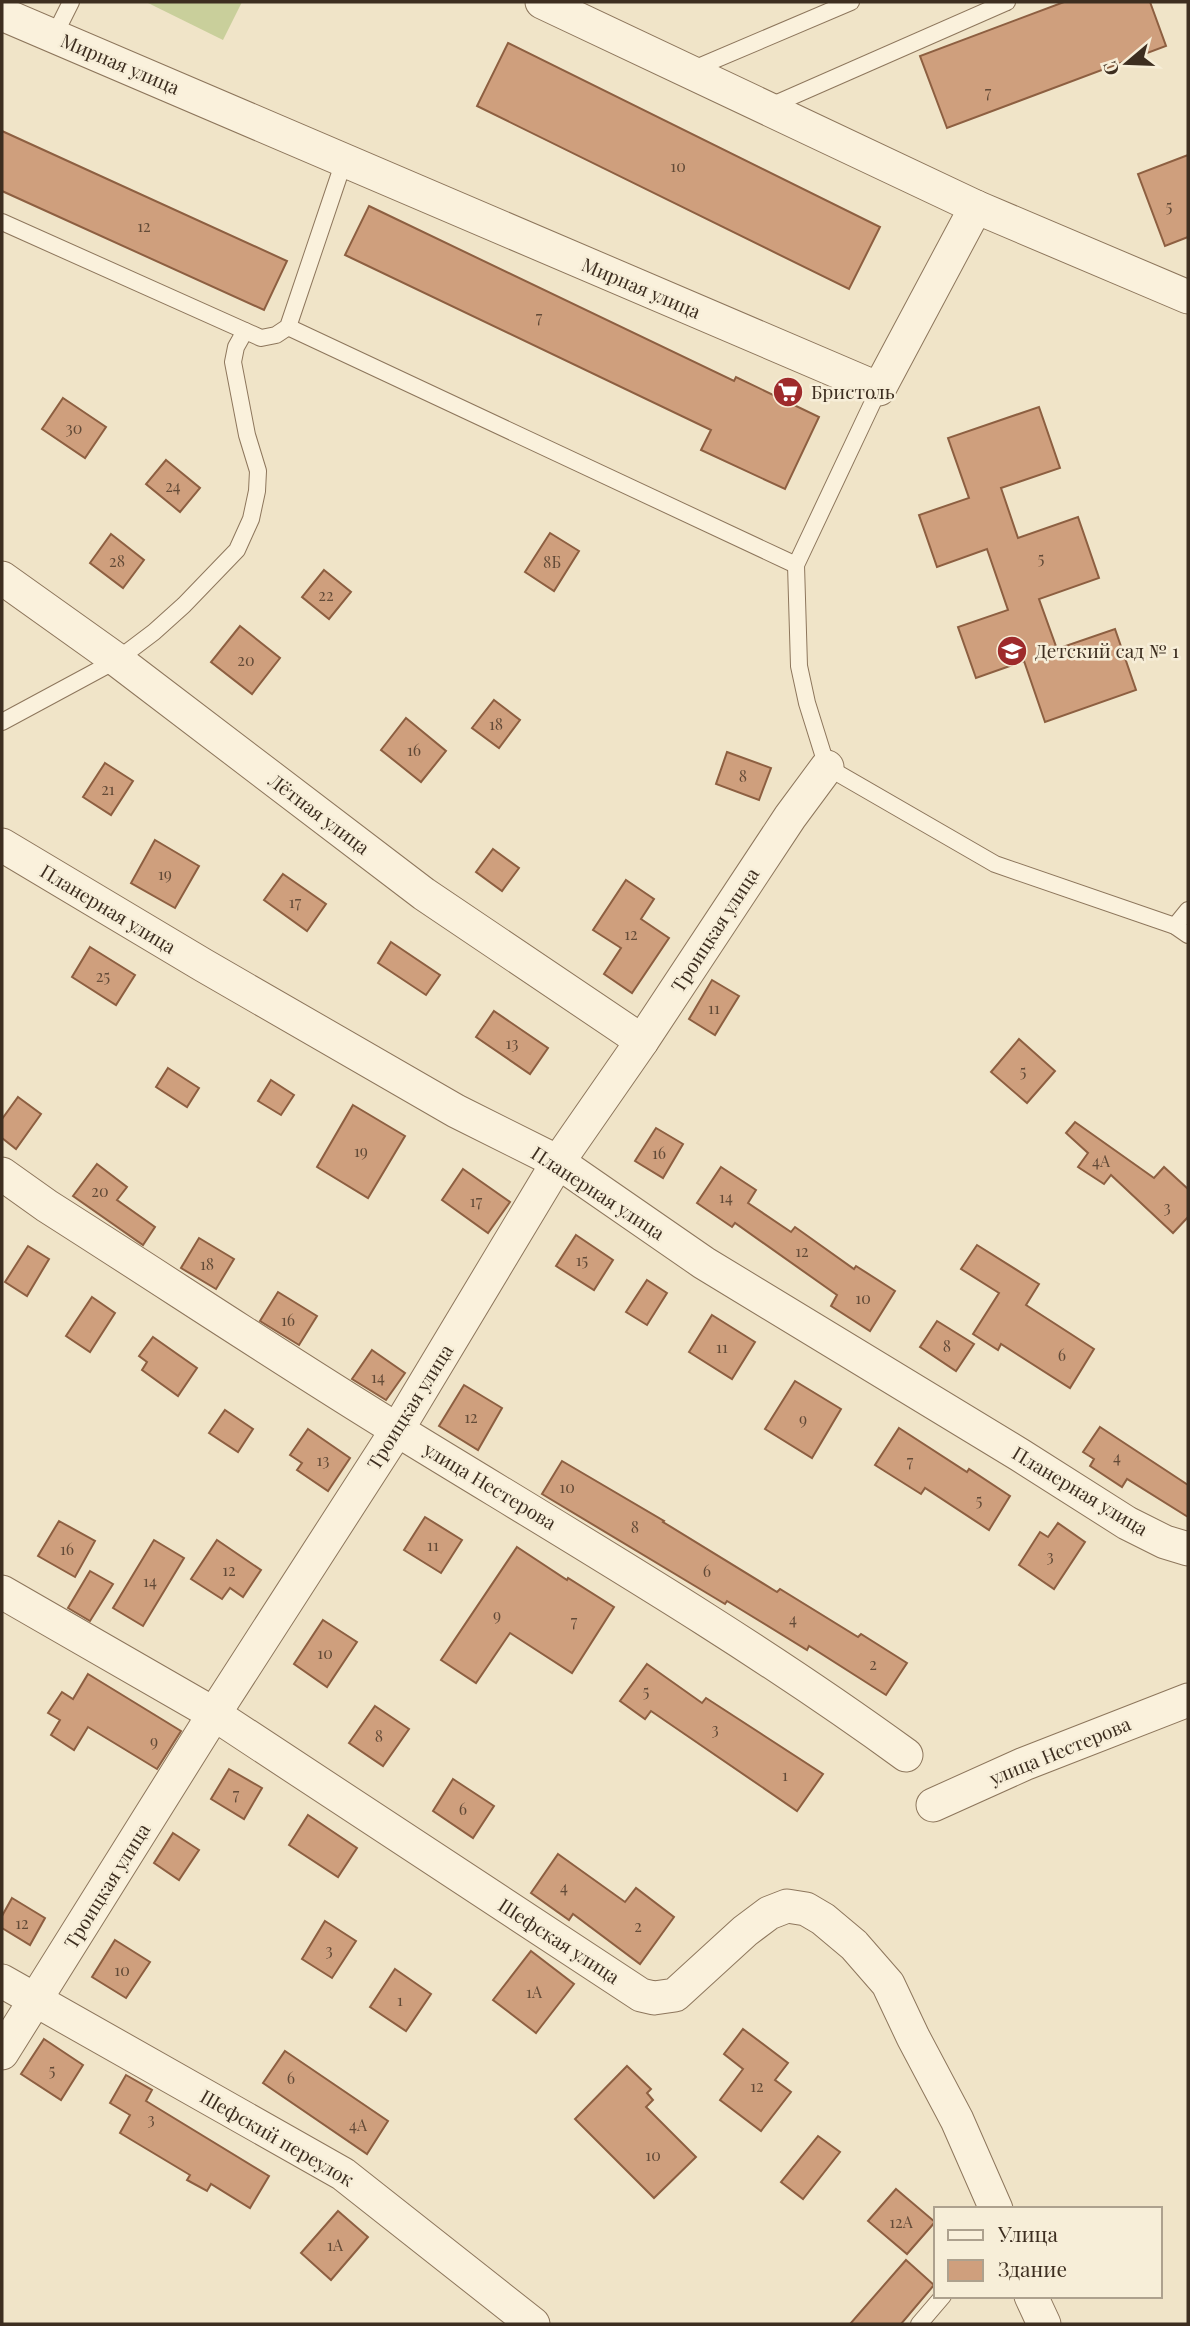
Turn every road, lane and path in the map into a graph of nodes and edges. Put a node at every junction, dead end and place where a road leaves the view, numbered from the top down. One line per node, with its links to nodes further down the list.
1 (71, 2): 6 (lane)
2 (542, 2): 7 (street)
3 (851, 2): 7 (lane)
4 (1007, 2): 8 (lane)
5 (2, 14): 6 (street, Мирная улица)
6 (54, 36): 9 (street, Мирная улица)
7 (688, 71): 8 (street)
8 (766, 108): 10 (street)
9 (344, 160): 13 (lane); 15 (street, Мирная улица)
10 (976, 207): 12 (street); 15 (street)
11 (2, 222): 14 (lane)
12 (1181, 288)
13 (288, 327): 14 (lane); 16 (lane)
14 (244, 331): 18 (lane)
15 (878, 389): 16 (lane)
16 (796, 565): 20 (lane)
17 (2, 578): 18 (street, Лётная улица)
18 (117, 660): 19 (lane); 24 (street, Лётная улица)
19 (2, 722)
20 (827, 767): 23 (lane); 24 (street, Троицкая улица)
21 (2, 845): 25 (street, Планерная улица)
22 (1188, 910): 23 (lane)
23 (1182, 930)
24 (642, 1041): 25 (street, Троицкая улица)
25 (558, 1162): 27 (street, Троицкая улица); 28 (street, Планерная улица)
26 (2, 1174): 27 (street, улица Нестерова)
27 (397, 1430): 31 (street, Троицкая улица); 32 (street, улица Нестерова)
28 (1188, 1549)
29 (2, 1592): 31 (street, Шефская улица)
30 (1188, 1700): 33 (street, улица Нестерова)
31 (215, 1714): 35 (street, Троицкая улица); 37 (street, Шефская улица)
32 (906, 1755)
33 (933, 1805)
34 (2, 1980): 35 (street, Шефский переулок)
35 (34, 2000): 36 (street, Троицкая улица); 40 (street, Шефский переулок)
36 (2, 2053)
37 (995, 2207)
38 (941, 2298): 41 (lane)
39 (1032, 2298): 42 (street)
40 (533, 2324)
41 (919, 2324)
42 (1044, 2324)

